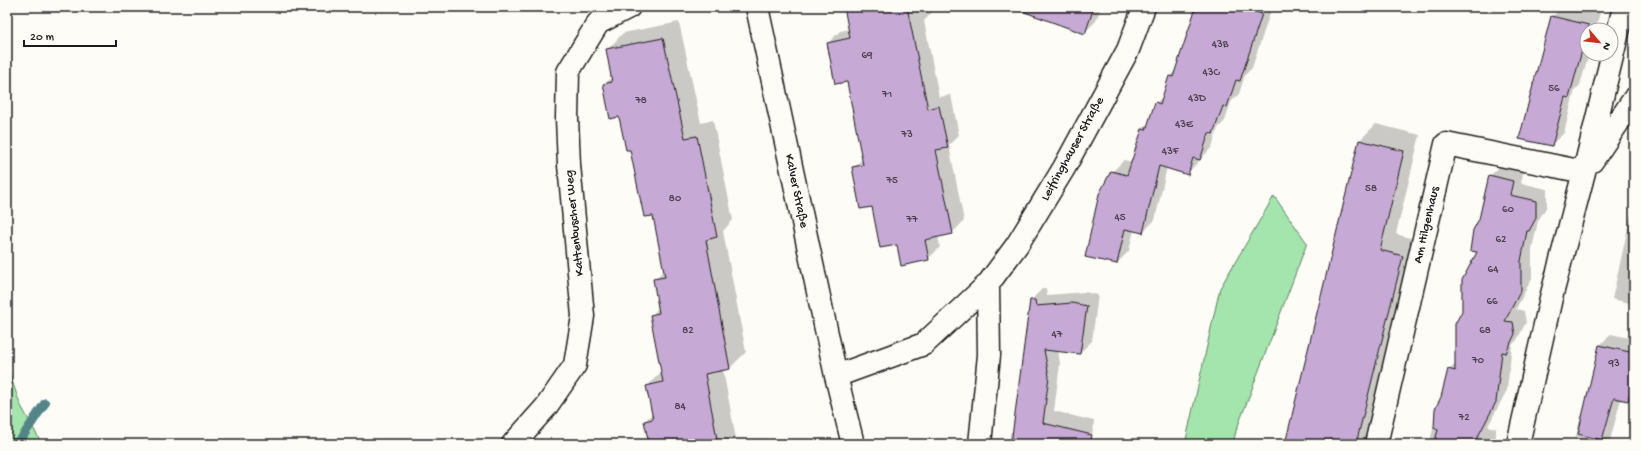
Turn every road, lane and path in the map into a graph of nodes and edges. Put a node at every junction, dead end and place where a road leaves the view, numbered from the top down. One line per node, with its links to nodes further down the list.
1 (629, 7): 9 (street, Kattenbuscher Weg)
2 (757, 7): 8 (street, Kalver Straße)
3 (1144, 7): 7 (street, Leifringhauser Straße)
4 (1624, 7): 6 (street)
5 (1634, 99): 6 (street)
6 (1584, 172): 12 (street, Am Hilgenhaus); 13 (street)
7 (988, 284): 8 (street, Leifringhauser Straße); 11 (street)
8 (836, 376): 10 (street)
9 (513, 444)
10 (853, 444)
11 (980, 444)
12 (1376, 444)
13 (1518, 444)

